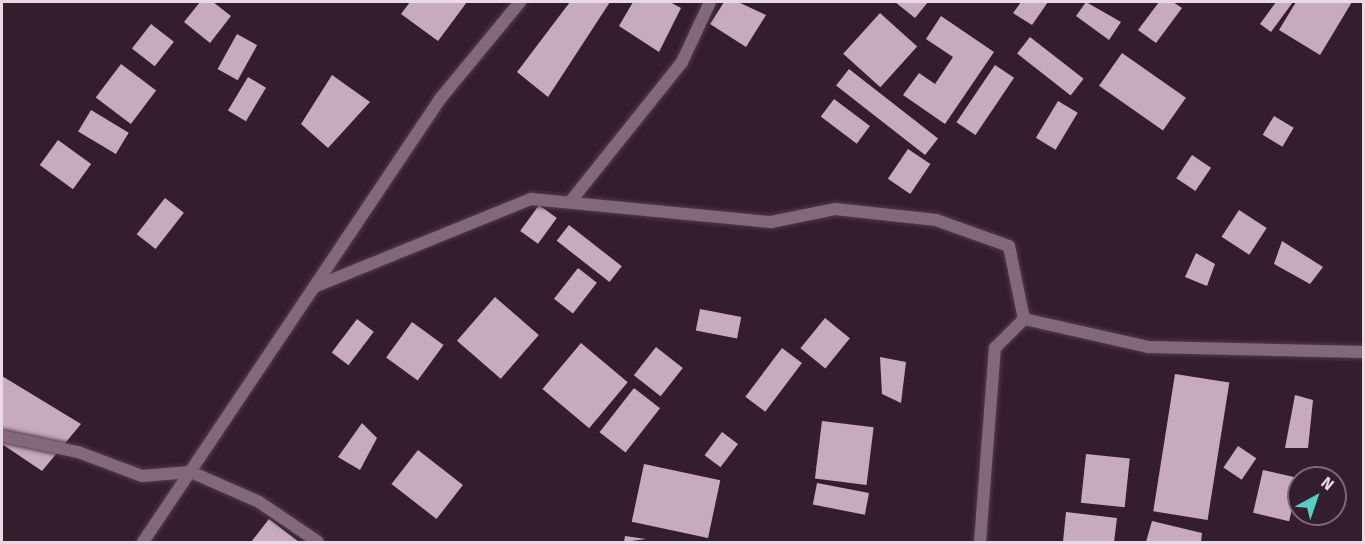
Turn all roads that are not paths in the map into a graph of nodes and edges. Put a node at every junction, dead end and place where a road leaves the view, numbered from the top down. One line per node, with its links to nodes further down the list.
1 (520, 2): 4 (street)
2 (710, 2): 3 (street)
3 (570, 202): 4 (street); 5 (street)
4 (314, 287): 8 (street)
5 (1024, 319): 6 (street); 11 (street)
6 (1364, 352)
7 (2, 435): 8 (street)
8 (191, 472): 9 (street); 10 (street)
9 (143, 543)
10 (318, 543)
11 (980, 543)

